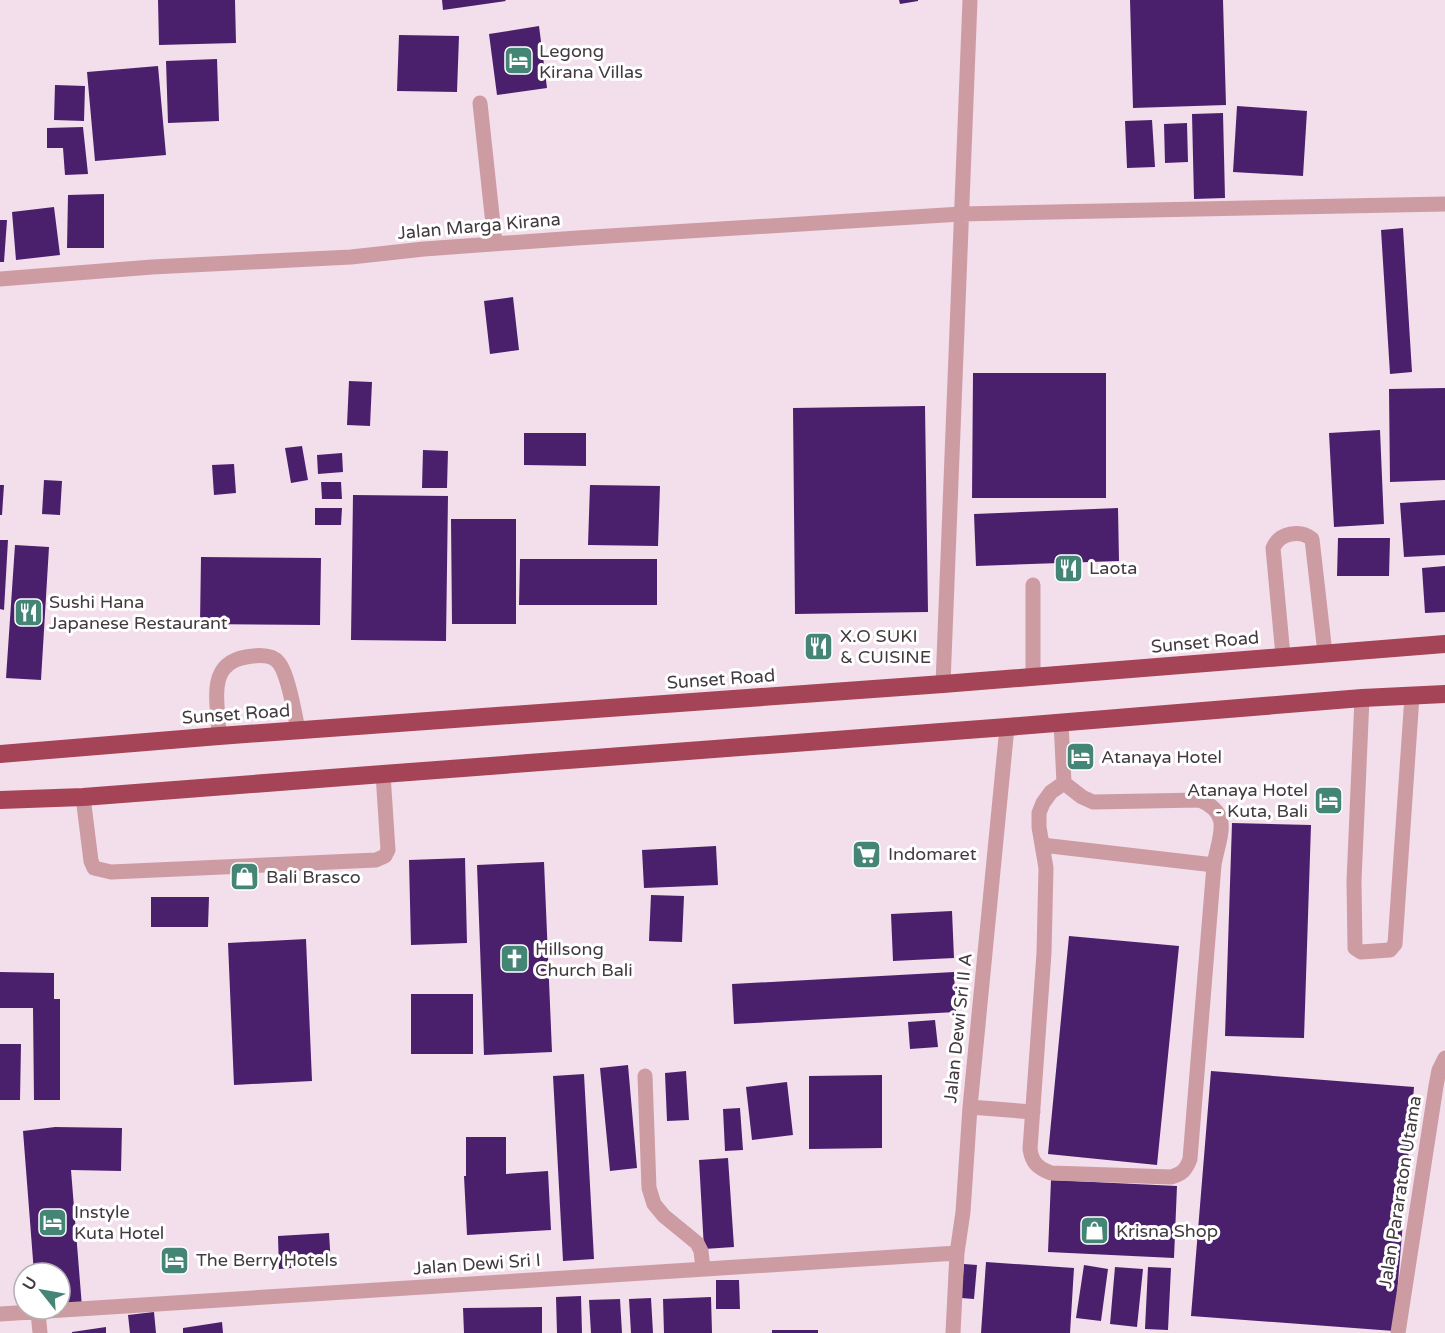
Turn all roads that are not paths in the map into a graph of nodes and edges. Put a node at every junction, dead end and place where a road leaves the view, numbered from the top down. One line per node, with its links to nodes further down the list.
1 (970, 0): 4 (street)
2 (480, 103): 5 (street)
3 (1445, 204): 4 (street, Jalan Marga Kirana)
4 (961, 214): 5 (street, Jalan Marga Kirana); 12 (street)
5 (495, 243): 6 (street, Jalan Marga Kirana)
6 (0, 279)
7 (1033, 585): 11 (street)
8 (1445, 644): 9 (highway, Sunset Road)
9 (1325, 653): 10 (highway, Sunset Road); 10 (street)
10 (1283, 656): 11 (highway, Sunset Road)
11 (1034, 677): 12 (highway, Sunset Road)
12 (944, 684): 18 (highway, Sunset Road)
13 (1445, 694): 14 (highway)
14 (1412, 696): 15 (highway); 15 (street)
15 (1362, 698): 16 (highway)
16 (1061, 722): 17 (highway); 22 (street)
17 (1007, 727): 21 (highway); 29 (street, Jalan Dewi Sri II A)
18 (298, 730): 19 (highway, Sunset Road); 19 (street)
19 (219, 736): 20 (highway, Sunset Road)
20 (0, 754)
21 (383, 774): 23 (highway); 23 (street)
22 (1064, 783): 25 (street); 26 (street)
23 (83, 796): 24 (highway)
24 (0, 800)
25 (1042, 845): 26 (street); 30 (street)
26 (1214, 865): 30 (street)
27 (1445, 1058): 35 (street, Jalan Pararaton Utama)
28 (645, 1076): 32 (street)
29 (970, 1107): 30 (street); 31 (street, Jalan Dewi Sri II A)
30 (1033, 1112)
31 (957, 1253): 32 (street, Jalan Dewi Sri I); 34 (street, Jalan Dewi Sri II A)
32 (703, 1269): 33 (street, Jalan Dewi Sri I)
33 (72, 1310)
34 (953, 1333)
35 (1398, 1333)

